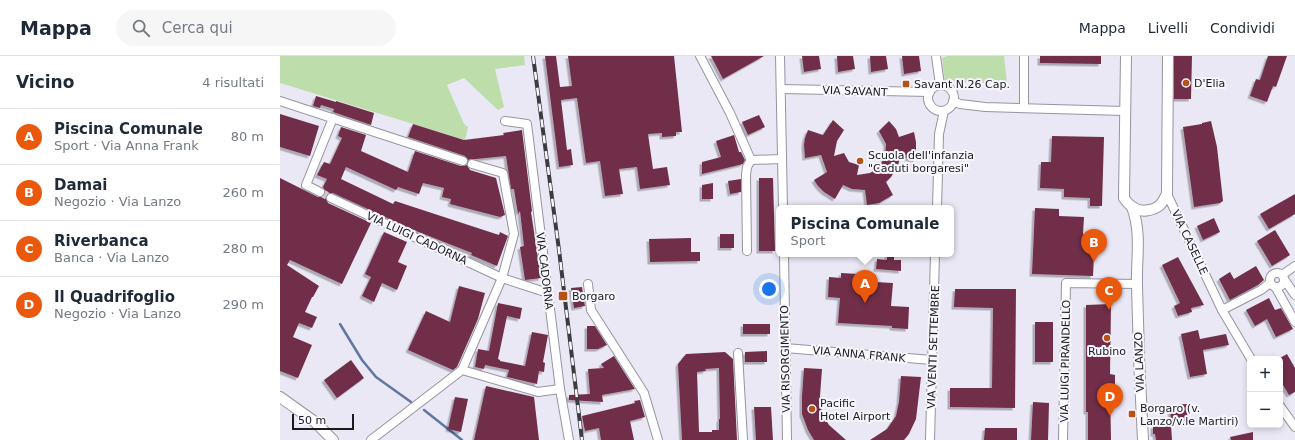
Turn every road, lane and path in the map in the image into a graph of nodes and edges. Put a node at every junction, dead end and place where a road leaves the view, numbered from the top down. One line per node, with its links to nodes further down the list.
1 (700, 56): 20 (street)
2 (780, 56): 8 (street)
3 (936, 56): 7 (street)
4 (1024, 56): 12 (street)
5 (1126, 56): 15 (street)
6 (1168, 56): 24 (street, VIA CASELLE)
7 (940, 85): 9 (street); 11 (street)
8 (780, 89): 9 (street, VIA SAVANT); 19 (street)
9 (930, 92): 13 (street)
10 (280, 101): 16 (street)
11 (953, 101): 12 (street); 14 (street)
12 (1024, 108): 15 (street)
13 (935, 110): 14 (street); 18 (street)
14 (944, 111): 18 (street)
15 (1125, 111): 28 (street)
16 (334, 118): 21 (street); 23 (street)
17 (505, 121): 40 (street, VIA CADORNA)
18 (939, 134): 27 (street)
19 (782, 159): 20 (street); 26 (street)
20 (751, 160): 31 (street)
21 (463, 161)
22 (472, 164): 36 (street)
23 (320, 192)
24 (1167, 194): 29 (street); 42 (street, VIA CASELLE)
25 (331, 198): 36 (street, VIA LUIGI CADORNA)
26 (783, 205)
27 (937, 205)
28 (1132, 207): 29 (street); 30 (street, VIA LANZO)
29 (1150, 210): 30 (street)
30 (1138, 229): 38 (street, VIA LANZO)
31 (747, 250)
32 (784, 257): 44 (street, VIA RISORGIMENTO)
33 (936, 257): 47 (street, VIA VENTI SETTEMBRE)
34 (1295, 266): 35 (street)
35 (1283, 277): 39 (street); 39 (street); 41 (street)
36 (502, 278): 40 (street, VIA LUIGI CADORNA); 48 (street)
37 (588, 284): 56 (street)
38 (1137, 284): 60 (street, VIA LUIGI PIRANDELLO); 61 (street, VIA LANZO)
39 (1273, 285): 42 (street); 43 (street)
40 (548, 293): 49 (street, VIA CADORNA)
41 (1295, 295)
42 (1222, 310): 46 (street, VIA CASELLE)
43 (1295, 322)
44 (785, 348): 47 (street, VIA ANNA FRANK); 58 (street, VIA RISORGIMENTO)
45 (738, 353): 57 (street)
46 (1249, 356)
47 (932, 360): 59 (street, VIA VENTI SETTEMBRE)
48 (462, 370): 49 (street); 54 (street)
49 (560, 389): 55 (street, VIA CADORNA)
50 (280, 397): 53 (street)
51 (1283, 410): 52 (street)
52 (1295, 426)
53 (333, 440)
54 (371, 440)
55 (568, 440)
56 (658, 440)
57 (743, 440)
58 (787, 440)
59 (930, 440)
60 (1063, 440)
61 (1143, 440)

